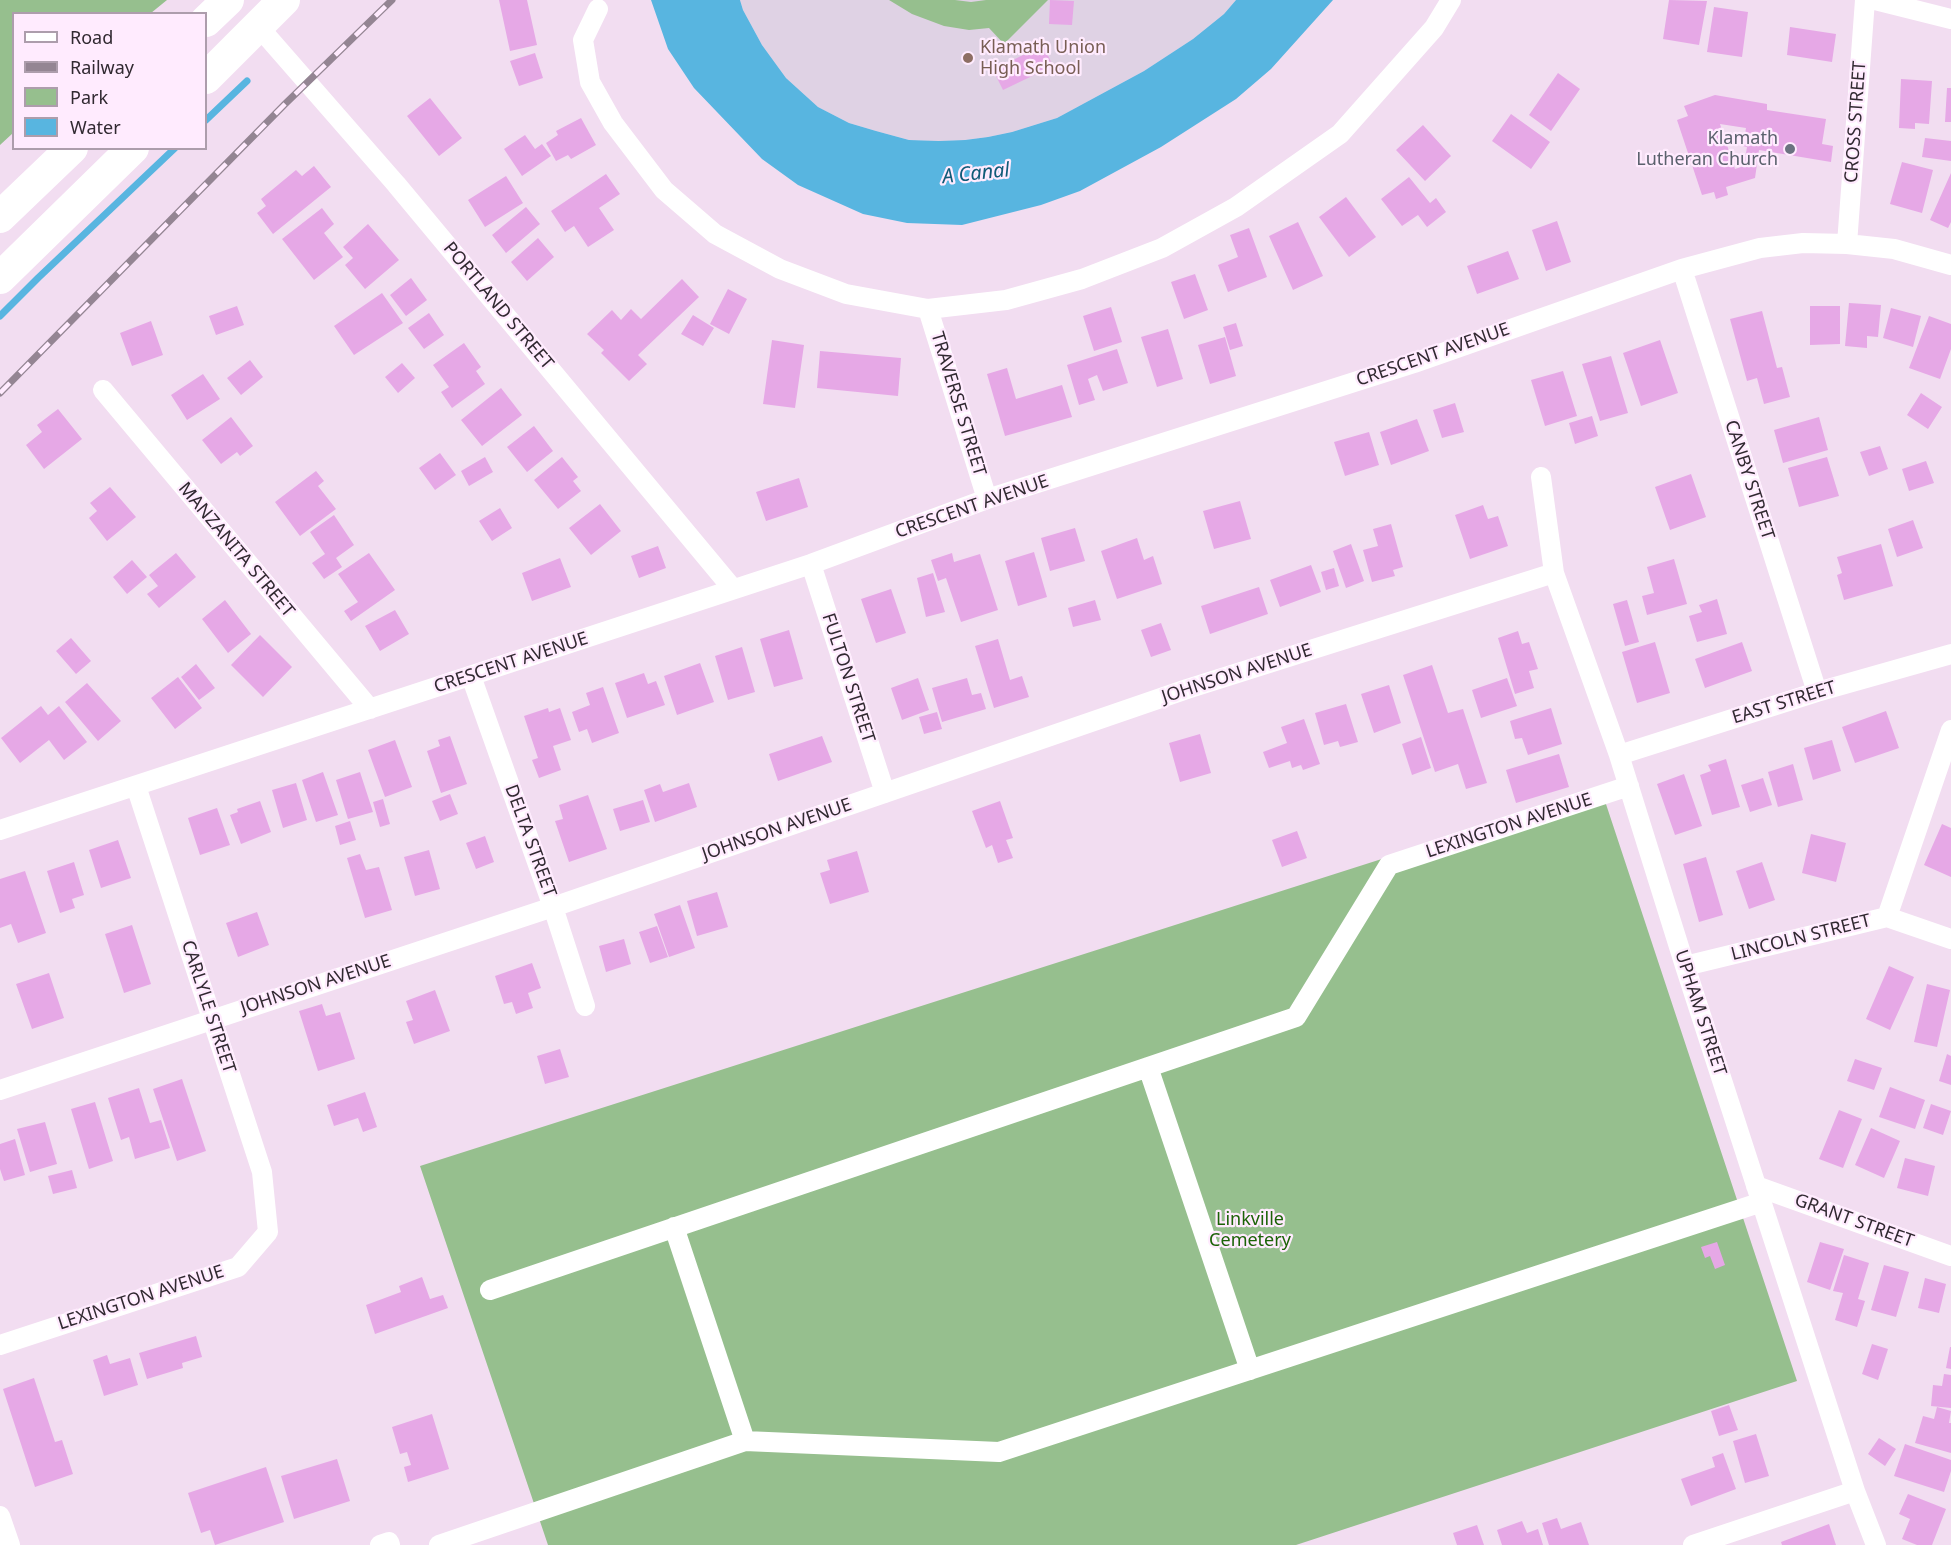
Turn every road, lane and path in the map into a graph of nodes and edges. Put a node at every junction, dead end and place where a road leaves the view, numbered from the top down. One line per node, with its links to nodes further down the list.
1 (228, 0): 9 (main road)
2 (284, 0): 7 (main road)
3 (1451, 0): 18 (street)
4 (1865, 0): 14 (street, CROSS STREET)
5 (1875, 0): 8 (street)
6 (598, 9): 18 (street)
7 (258, 13): 10 (main road); 24 (street, PORTLAND STREET)
8 (1951, 19)
9 (207, 20)
10 (207, 77)
11 (70, 150): 13 (main road)
12 (131, 150): 17 (main road)
13 (0, 217)
14 (1847, 244): 15 (street, CRESCENT AVENUE); 16 (street, CRESCENT AVENUE)
15 (1951, 265)
16 (1682, 268): 21 (street, CRESCENT AVENUE); 27 (street, CANBY STREET)
17 (0, 278)
18 (928, 309): 21 (street, TRAVERSE STREET)
19 (103, 390): 28 (street, MANZANITA STREET)
20 (1541, 477): 23 (street, UPHAM STREET)
21 (987, 500): 22 (street, CRESCENT AVENUE)
22 (811, 564): 24 (street, CRESCENT AVENUE); 33 (street, FULTON STREET)
23 (1554, 573): 30 (street, UPHAM STREET); 33 (street, JOHNSON AVENUE)
24 (733, 589): 26 (street, CRESCENT AVENUE)
25 (1951, 654): 27 (street, EAST STREET)
26 (471, 676): 28 (street, CRESCENT AVENUE); 35 (street, DELTA STREET)
27 (1817, 692): 30 (street, EAST STREET)
28 (370, 709): 31 (street, CRESCENT AVENUE)
29 (1951, 730): 36 (street)
30 (1619, 755): 32 (street, UPHAM STREET)
31 (136, 786): 34 (street, CRESCENT AVENUE); 40 (street, CARLYLE STREET)
32 (1629, 786): 38 (street, UPHAM STREET); 41 (street, LEXINGTON AVENUE)
33 (885, 793): 35 (street, JOHNSON AVENUE)
34 (1, 829)
35 (553, 907): 39 (street, DELTA STREET); 40 (street, JOHNSON AVENUE)
36 (1887, 917): 37 (street, LINCOLN STREET); 38 (street, LINCOLN STREET)
37 (1951, 939)
38 (1685, 966): 43 (street, UPHAM STREET)
39 (585, 1006)
40 (212, 1019): 42 (street, JOHNSON AVENUE); 45 (street, CARLYLE STREET)
41 (1148, 1067): 44 (street); 49 (street)
42 (0, 1090)
43 (1759, 1194): 46 (street, GRANT STREET); 49 (street); 51 (street, UPHAM STREET)
44 (674, 1227): 47 (street); 50 (street)
45 (268, 1232): 48 (street, LEXINGTON AVENUE)
46 (1951, 1256)
47 (490, 1290)
48 (0, 1345)
49 (1250, 1370): 50 (street)
50 (745, 1441): 54 (street)
51 (1855, 1491): 55 (street); 56 (street, UPHAM STREET)
52 (0, 1515): 53 (street)
53 (10, 1545)
54 (439, 1545)
55 (1693, 1545)
56 (1876, 1545)

